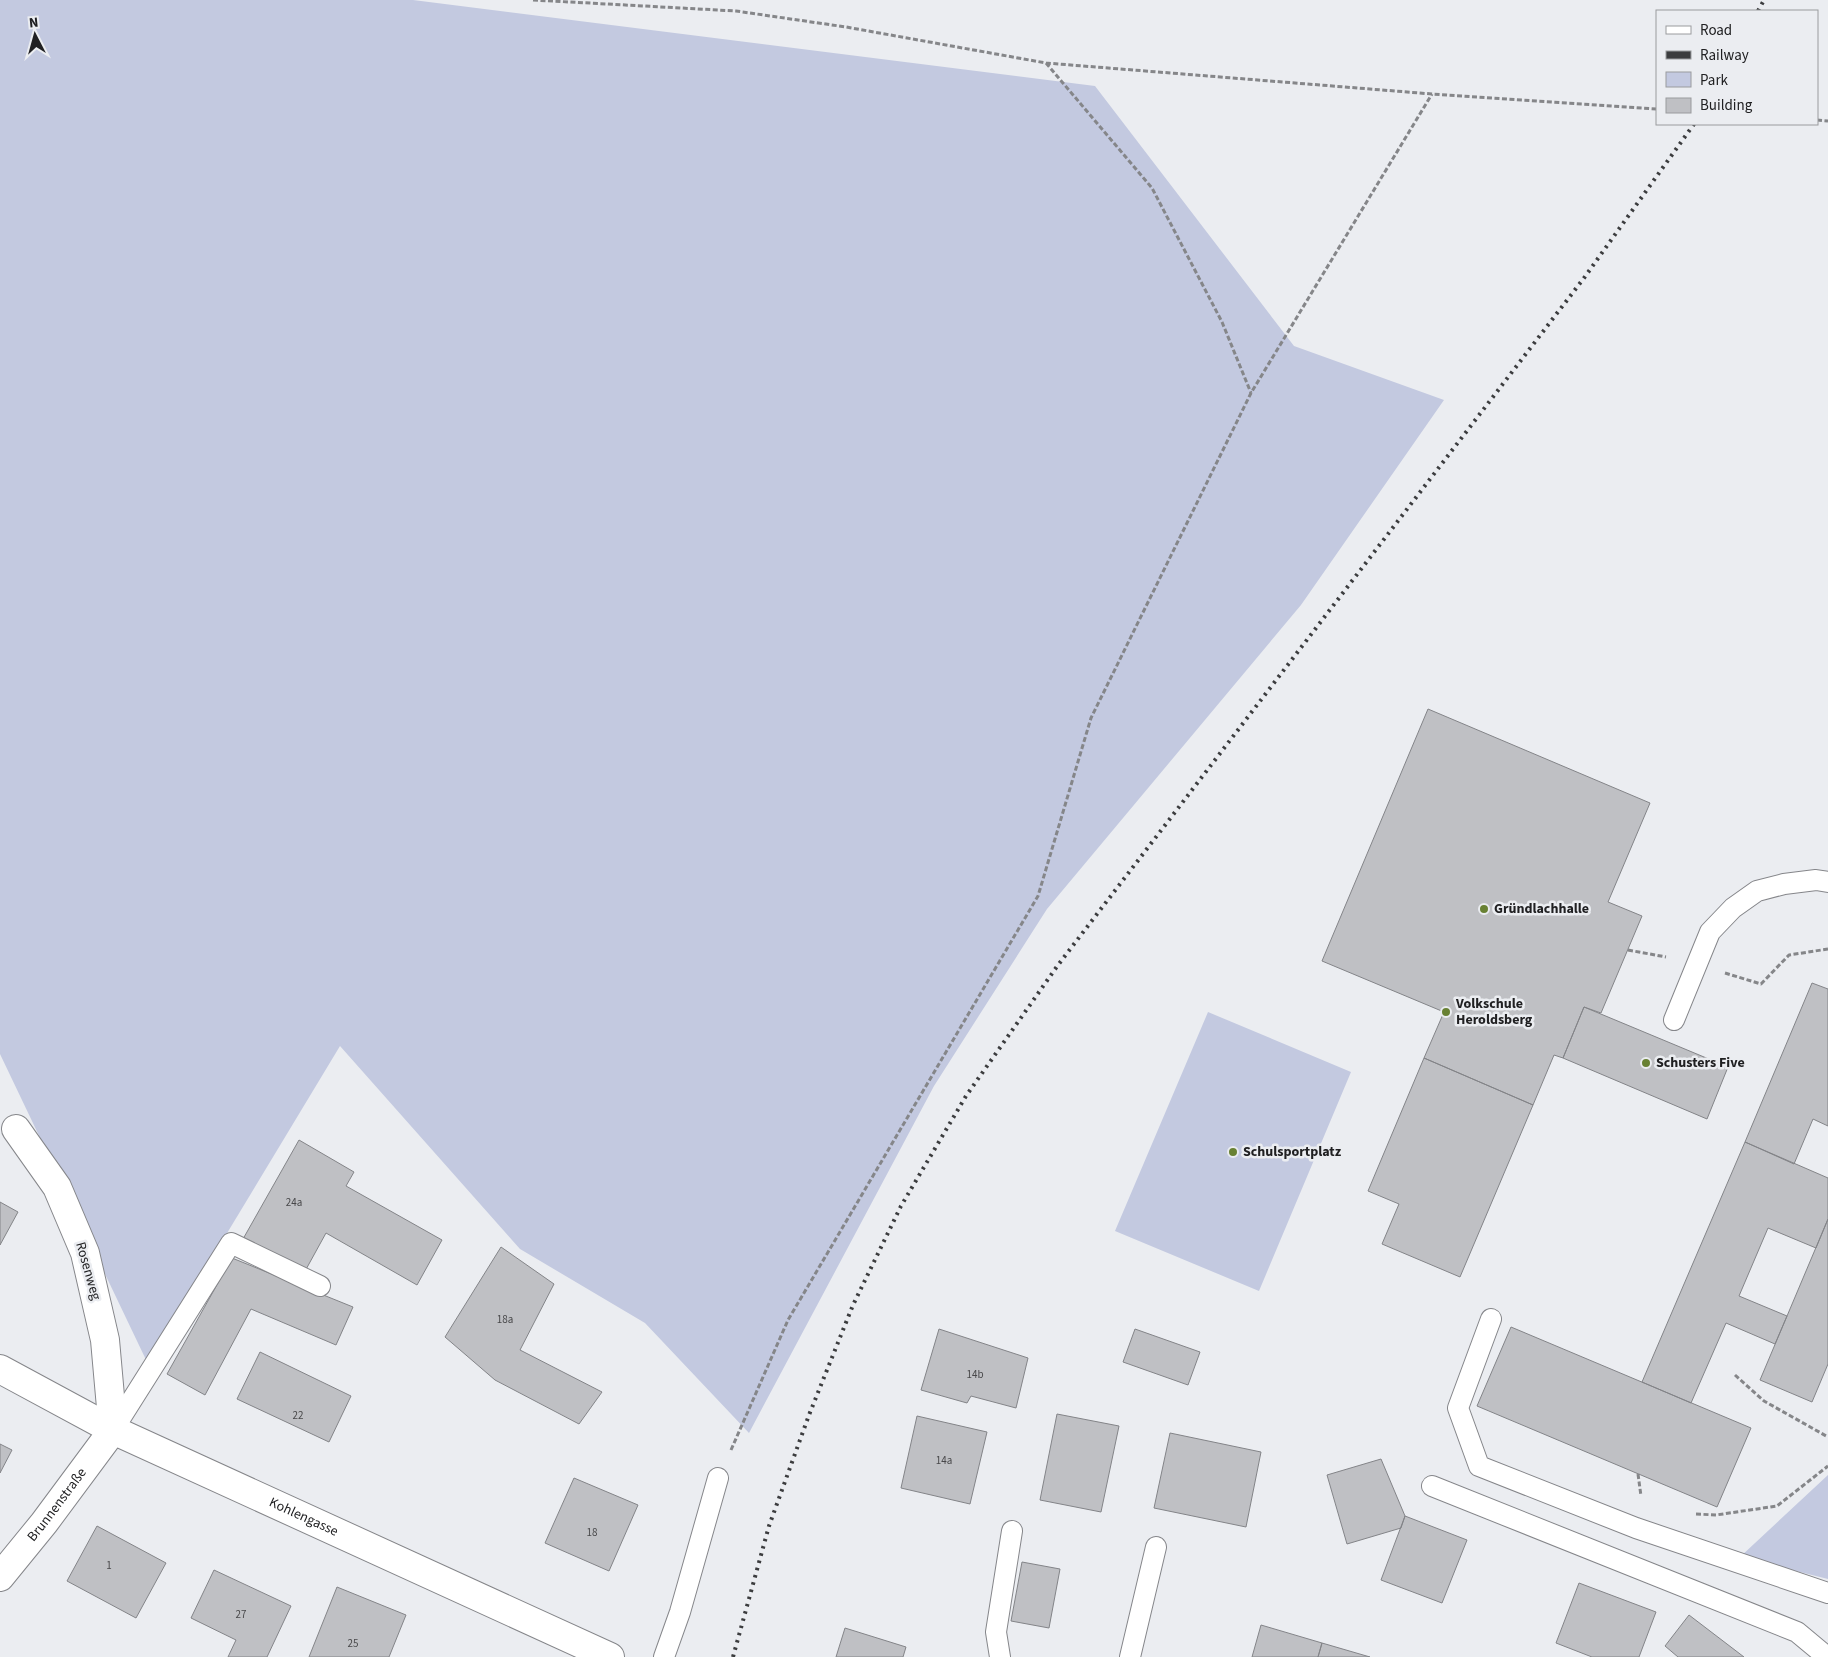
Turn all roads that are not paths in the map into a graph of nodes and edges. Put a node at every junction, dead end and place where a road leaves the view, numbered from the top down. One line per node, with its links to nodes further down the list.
1 (1828, 882): 2 (lane)
2 (1674, 1020)
3 (16, 1128): 7 (street, Rosenweg)
4 (320, 1286): 7 (lane)
5 (1491, 1319): 13 (lane)
6 (0, 1370): 7 (street, Kohlengasse)
7 (113, 1430): 12 (street, Brunnenstraße); 14 (street, Kohlengasse)
8 (718, 1478): 15 (lane)
9 (1432, 1486): 18 (lane)
10 (1012, 1531): 16 (lane)
11 (1156, 1547): 17 (lane)
12 (0, 1577)
13 (1828, 1593)
14 (610, 1657)
15 (664, 1657)
16 (1000, 1657)
17 (1130, 1657)
18 (1828, 1657)

